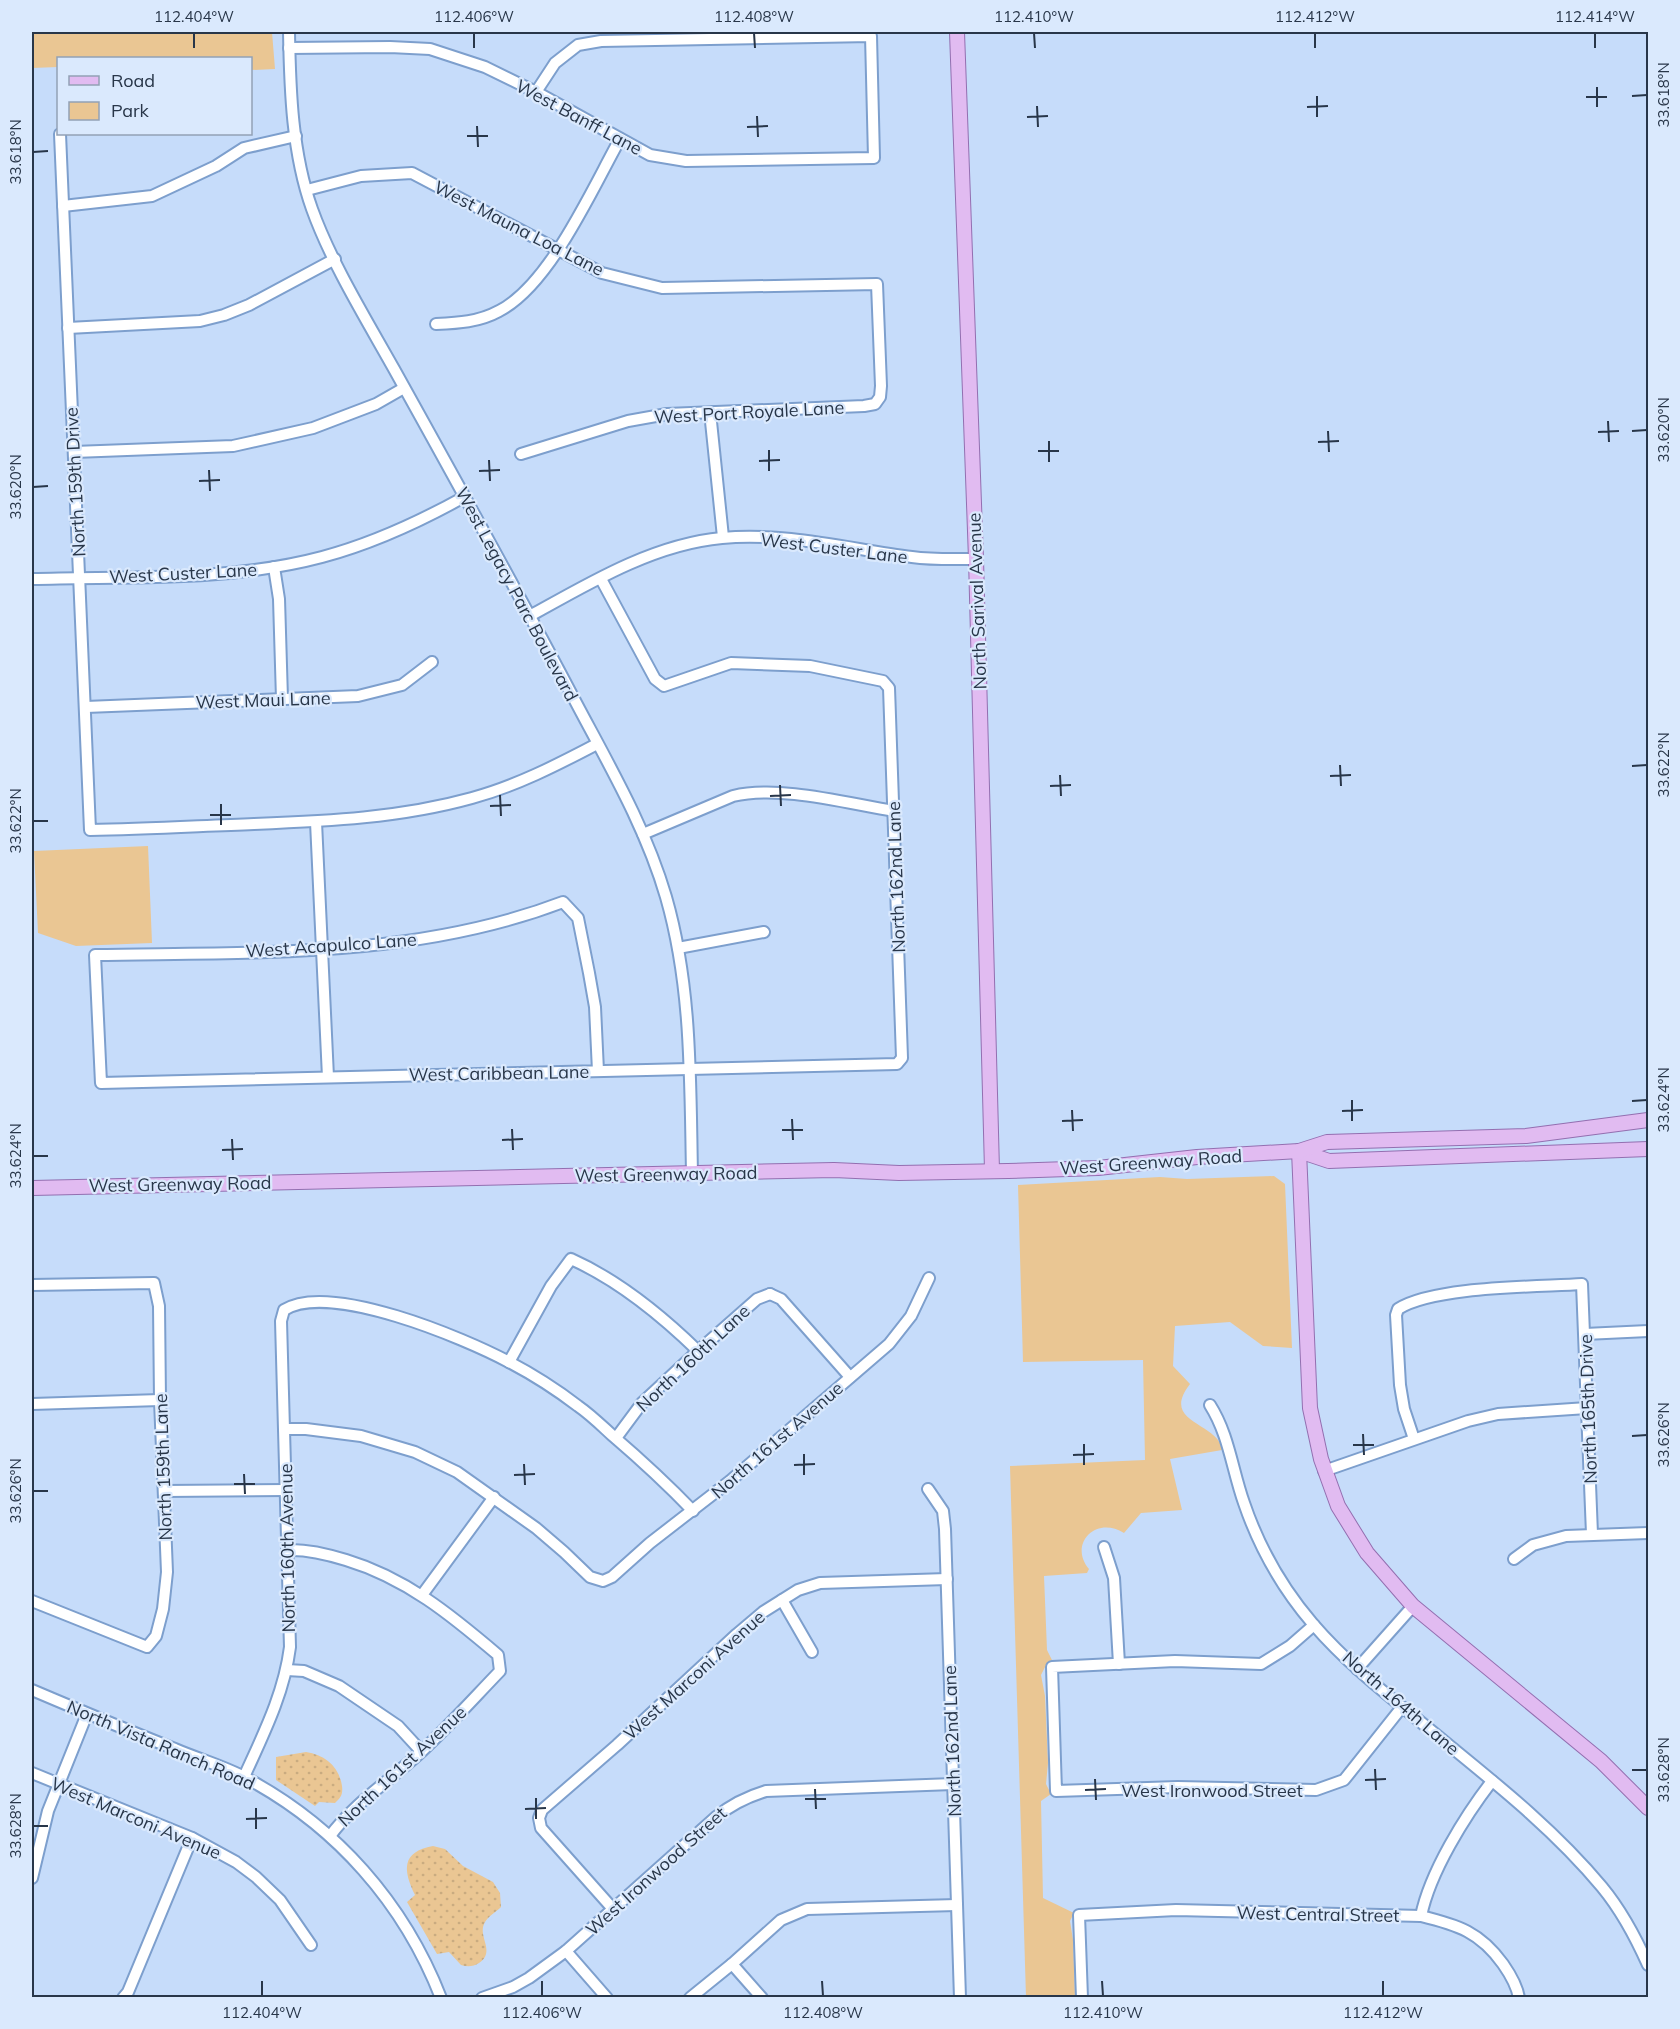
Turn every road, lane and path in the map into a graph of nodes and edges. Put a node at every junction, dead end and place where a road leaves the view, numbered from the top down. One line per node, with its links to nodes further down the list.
1 (289, 32): 4 (street, West Legacy Parc Boulevard)
2 (957, 32): 22 (main road, North Sarival Avenue)
3 (724, 35): 5 (street); 8 (street, West Banff Lane)
4 (289, 48): 5 (street, West Banff Lane); 7 (street, West Legacy Parc Boulevard)
5 (536, 92): 8 (street, West Banff Lane)
6 (60, 135): 10 (street, North 159th Drive)
7 (296, 136): 9 (street, West Legacy Parc Boulevard); 10 (street)
8 (620, 140): 11 (street)
9 (307, 190): 11 (street, West Mauna Loa Lane); 12 (street, West Legacy Parc Boulevard)
10 (63, 206): 14 (street, North 159th Drive)
11 (558, 251): 13 (street); 16 (street, West Mauna Loa Lane)
12 (335, 259): 14 (street); 15 (street, West Legacy Parc Boulevard)
13 (436, 324)
14 (68, 328): 18 (street, North 159th Drive)
15 (404, 388): 18 (street); 20 (street, West Legacy Parc Boulevard)
16 (875, 404): 17 (street, West Port Royale Lane)
17 (710, 412): 19 (street, West Port Royale Lane); 21 (street)
18 (74, 452): 24 (street, North 159th Drive)
19 (520, 454)
20 (464, 497): 23 (street, West Custer Lane); 27 (street, West Legacy Parc Boulevard)
21 (723, 537): 22 (street, West Custer Lane); 26 (street, West Custer Lane)
22 (976, 559): 46 (main road, North Sarival Avenue)
23 (274, 567): 24 (street, West Custer Lane); 29 (street)
24 (80, 578): 25 (street, West Custer Lane); 30 (street, North 159th Drive)
25 (32, 579)
26 (601, 579): 27 (street, West Custer Lane); 32 (street, North 162nd Lane)
27 (530, 616): 31 (street, West Legacy Parc Boulevard)
28 (432, 662): 29 (street, West Maui Lane)
29 (282, 699): 30 (street, West Maui Lane)
30 (86, 707): 33 (street, North 159th Drive)
31 (597, 744): 33 (street); 34 (street, West Legacy Parc Boulevard)
32 (894, 811): 34 (street); 38 (street, North 162nd Lane)
33 (316, 822): 37 (street)
34 (643, 834): 36 (street, West Legacy Parc Boulevard)
35 (764, 932): 36 (street)
36 (678, 948): 39 (street, West Legacy Parc Boulevard)
37 (321, 950): 40 (street, West Acapulco Lane); 41 (street); 42 (street, West Acapulco Lane)
38 (897, 1064): 39 (street, West Caribbean Lane)
39 (690, 1070): 40 (street, West Caribbean Lane); 47 (street, West Legacy Parc Boulevard)
40 (598, 1071): 41 (street, West Caribbean Lane)
41 (328, 1077): 42 (street, West Caribbean Lane)
42 (101, 1083)
43 (1648, 1120): 45 (main road, West Greenway Road)
44 (1648, 1149): 45 (main road, West Greenway Road)
45 (1299, 1151): 46 (main road, West Greenway Road); 63 (main road)
46 (993, 1170): 47 (main road, West Greenway Road)
47 (692, 1173): 48 (main road, West Greenway Road)
48 (32, 1188)
49 (929, 1278): 55 (street, North 161st Avenue)
50 (32, 1285): 56 (street, North 159th Lane)
51 (1648, 1331): 52 (street)
52 (1585, 1334): 59 (street, North 165th Drive); 62 (street, North 165th Drive)
53 (698, 1351): 54 (street); 55 (street, North 160th Lane); 61 (street, North 160th Lane)
54 (509, 1362): 60 (street, North 160th Avenue); 61 (street)
55 (850, 1377): 68 (street, North 161st Avenue)
56 (160, 1400): 57 (street); 66 (street, North 159th Lane)
57 (32, 1404)
58 (1210, 1405): 79 (street, North 164th Lane)
59 (1587, 1408): 62 (street); 70 (street, North 165th Drive)
60 (284, 1428): 65 (street, North 160th Avenue); 67 (street)
61 (616, 1438): 68 (street)
62 (1414, 1439): 63 (street)
63 (1324, 1471): 78 (main road)
64 (928, 1489): 74 (street, North 162nd Lane)
65 (286, 1490): 66 (street); 72 (street, North 160th Avenue)
66 (164, 1491): 77 (street, North 159th Lane)
67 (494, 1497): 68 (street, North 161st Avenue); 75 (street)
68 (693, 1511)
69 (1648, 1533): 70 (street)
70 (1593, 1534): 73 (street)
71 (1104, 1547): 81 (street)
72 (287, 1550): 75 (street); 83 (street, North 160th Avenue)
73 (1514, 1559)
74 (947, 1579): 76 (street, West Marconi Avenue); 91 (street, North 162nd Lane)
75 (422, 1595): 87 (street, North 161st Avenue)
76 (782, 1600): 80 (street); 98 (street, West Marconi Avenue)
77 (32, 1601)
78 (1413, 1606): 82 (street); 93 (main road)
79 (1314, 1625): 81 (street); 82 (street, North 164th Lane)
80 (812, 1652)
81 (1119, 1664): 85 (street, West Ironwood Street)
82 (1357, 1669): 85 (street, North 164th Lane)
83 (287, 1670): 87 (street); 89 (street, North 160th Avenue)
84 (32, 1690): 86 (street, North Vista Ranch Road)
85 (1402, 1707): 90 (street, North 164th Lane)
86 (87, 1714): 89 (street, North Vista Ranch Road); 92 (street)
87 (421, 1751): 94 (street, North 161st Avenue)
88 (32, 1773): 92 (street, West Marconi Avenue)
89 (244, 1777): 94 (street, North Vista Ranch Road)
90 (1492, 1781): 99 (street); 103 (street, North 164th Lane)
91 (953, 1784): 97 (street, North 162nd Lane); 98 (street, West Ironwood Street)
92 (59, 1785): 95 (street, West Marconi Avenue); 96 (street)
93 (1648, 1808)
94 (330, 1836): 105 (street, North Vista Ranch Road)
95 (192, 1838): 100 (street, West Marconi Avenue); 104 (street)
96 (32, 1878)
97 (957, 1905): 102 (street); 110 (street, North 162nd Lane)
98 (613, 1909): 101 (street, West Ironwood Street)
99 (1421, 1916): 111 (street, West Central Street); 112 (street, West Central Street)
100 (311, 1945)
101 (566, 1951): 106 (street, West Ironwood Street); 107 (street)
102 (732, 1964): 108 (street); 109 (street)
103 (1648, 1965)
104 (129, 1996)
105 (441, 1998)
106 (482, 1998)
107 (607, 1998)
108 (690, 1998)
109 (762, 1998)
110 (960, 1998)
111 (1082, 1998)
112 (1519, 1998)

